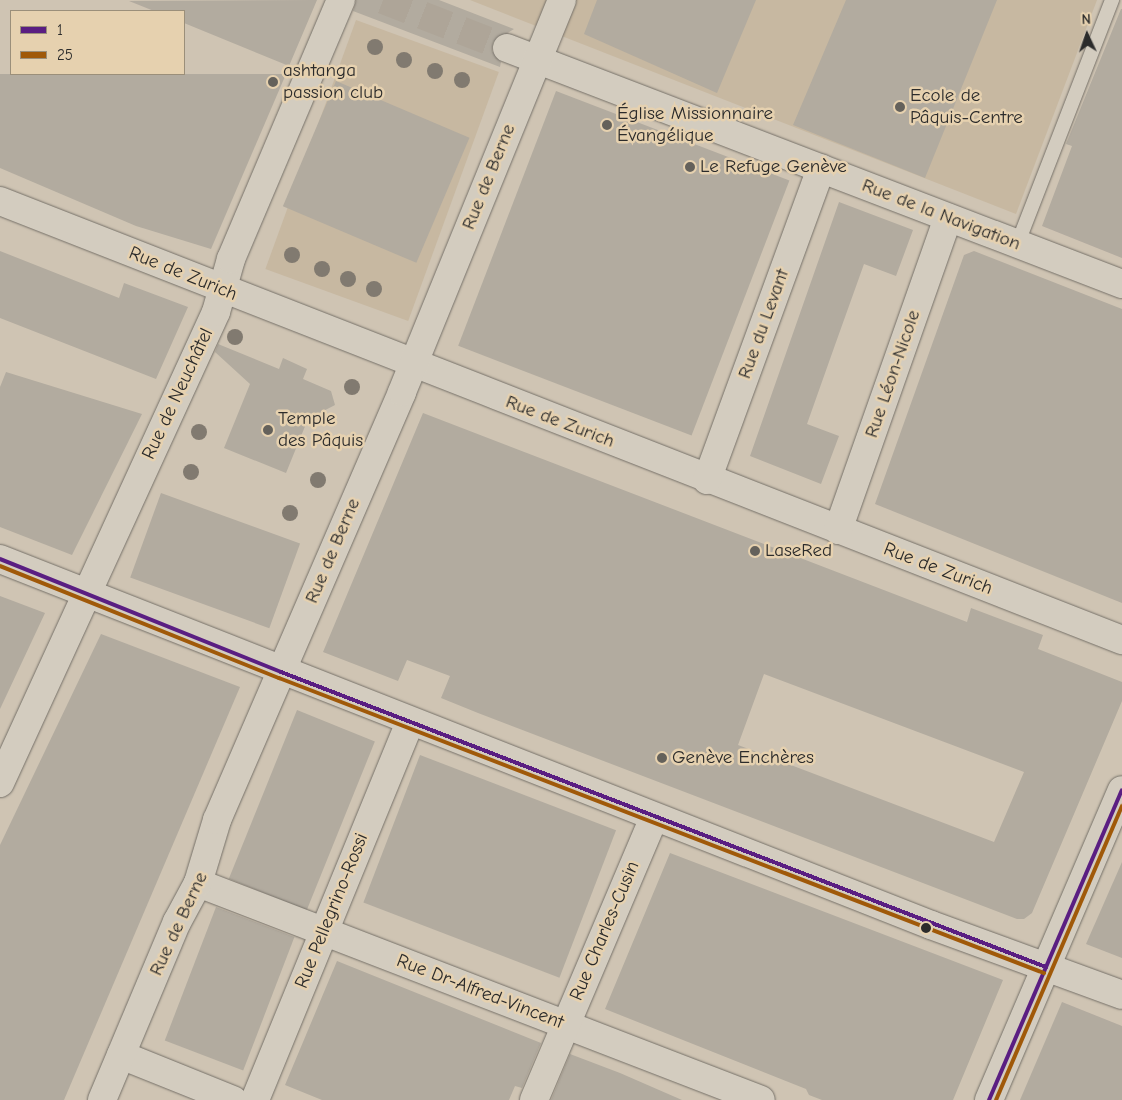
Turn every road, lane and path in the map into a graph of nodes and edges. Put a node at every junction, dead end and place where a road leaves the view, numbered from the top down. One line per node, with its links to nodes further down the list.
1 (341, 0): 11 (street, Rue de Neuchâtel)
2 (562, 0): 5 (street, Rue de Berne)
3 (1112, 0): 9 (lane)
4 (507, 48): 5 (street, Rue de la Navigation)
5 (537, 59): 6 (street, Rue de la Navigation); 12 (street, Rue de Berne)
6 (821, 168): 8 (street, Rue de la Navigation); 13 (street, Rue du Levant)
7 (0, 201): 11 (street, Rue de Zurich)
8 (948, 218): 9 (street, Rue de la Navigation); 14 (street, Rue Léon-Nicole)
9 (1018, 245): 10 (street, Rue de la Navigation)
10 (1122, 284)
11 (224, 290): 12 (street, Rue de Zurich); 16 (street, Rue de Neuchâtel)
12 (412, 365): 13 (street, Rue de Zurich); 18 (street, Rue de Berne)
13 (708, 480): 14 (street, Rue de Zurich)
14 (838, 530): 17 (street, Rue de Zurich)
15 (0, 559): 16 (street)
16 (87, 592): 18 (street); 20 (street, Rue de Neuchâtel)
17 (1122, 640)
18 (281, 672): 19 (street); 23 (street, Rue de Berne)
19 (410, 722): 22 (street); 24 (street, Rue Pellegrino-Rossi)
20 (0, 783)
21 (1122, 790): 25 (street)
22 (654, 816): 25 (street); 27 (street, Rue Charles-Cusin)
23 (198, 883): 24 (street, Rue Dr-Alfred-Vincent); 28 (street, Rue de Berne)
24 (323, 931): 27 (street, Rue Dr-Alfred-Vincent); 31 (street, Rue Pellegrino-Rossi)
25 (1046, 967): 26 (street); 34 (street)
26 (1122, 995)
27 (566, 1025): 32 (street, Rue Charles-Cusin); 33 (street, Rue Dr-Alfred-Vincent)
28 (121, 1056): 29 (street, Rue de Berne); 30 (street)
29 (102, 1100)
30 (233, 1100)
31 (255, 1100)
32 (534, 1100)
33 (761, 1100)
34 (989, 1100)

